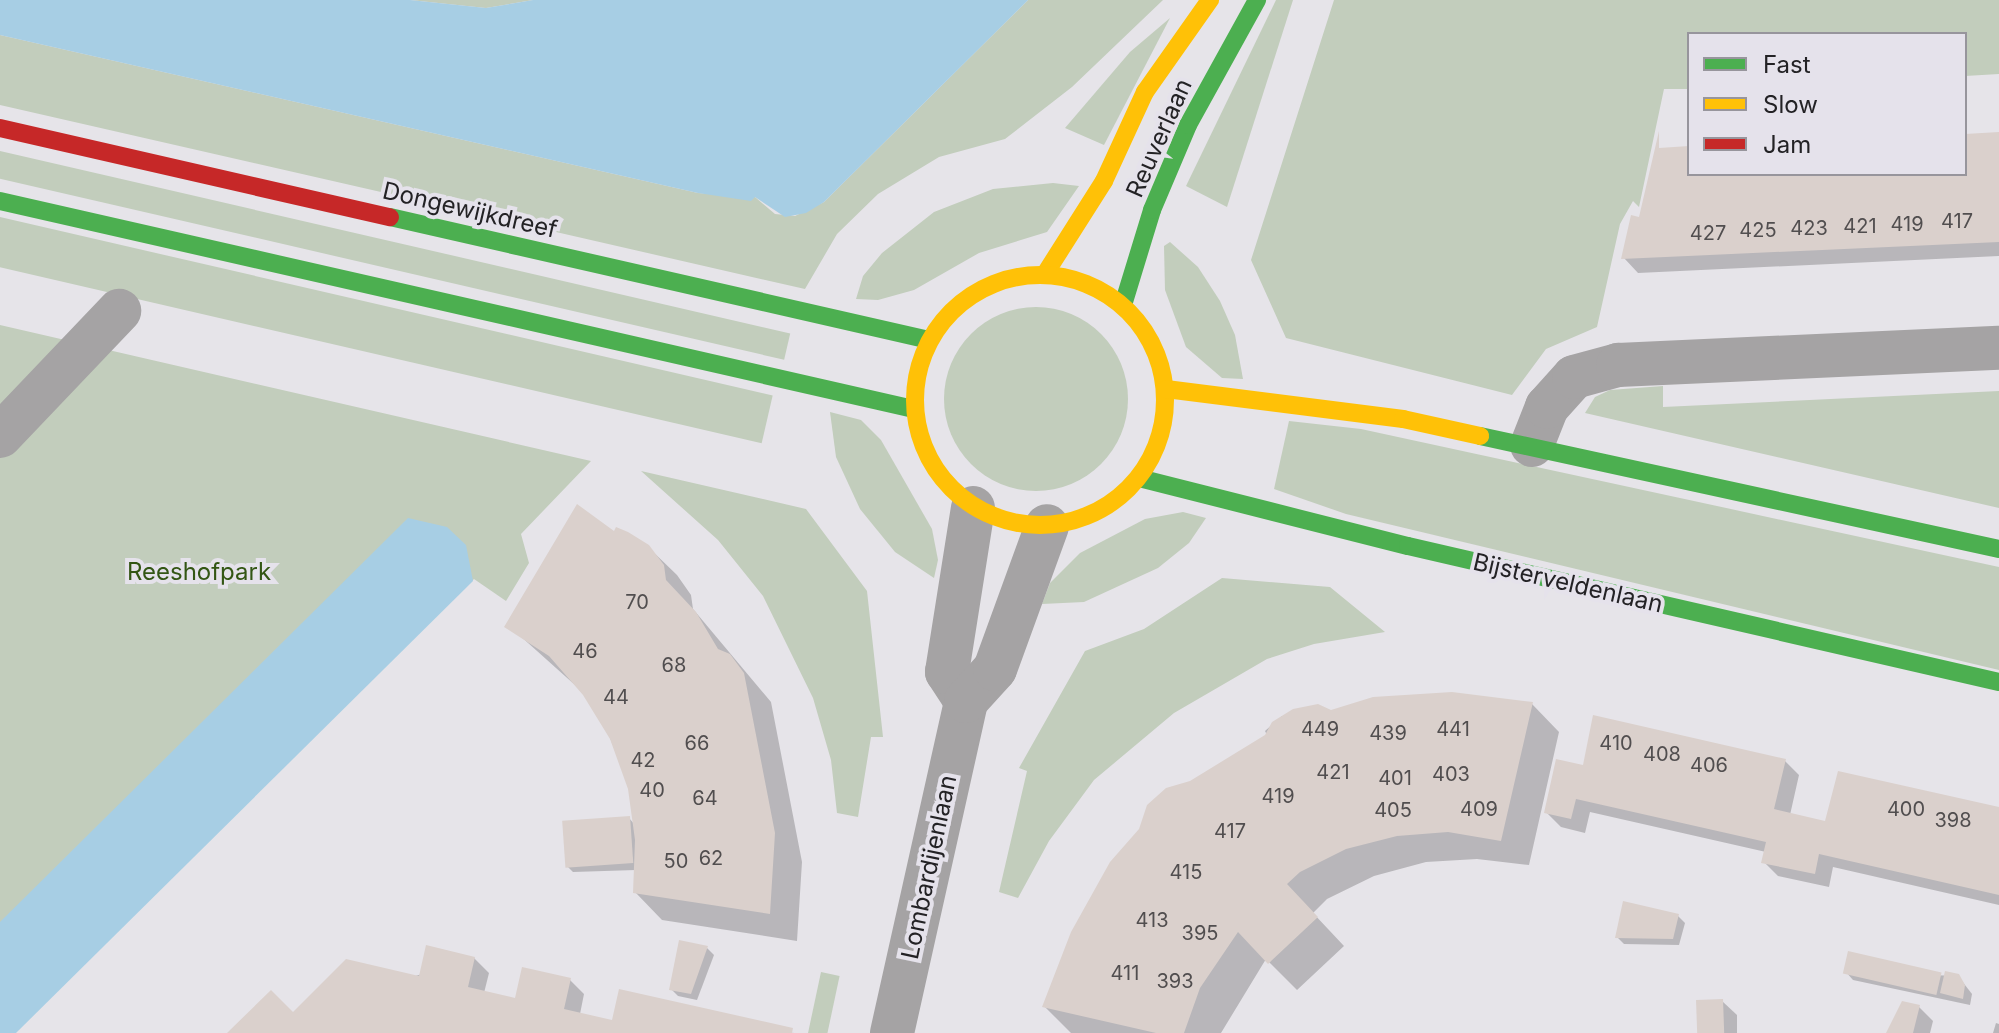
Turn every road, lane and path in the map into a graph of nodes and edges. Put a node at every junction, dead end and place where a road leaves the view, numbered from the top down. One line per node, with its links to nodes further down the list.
1 (1210, 0): 5 (street, Reuverlaan)
2 (1257, 0): 6 (street, Reuverlaan)
3 (0, 128): 8 (street, Dongewijkdreef)
4 (0, 201): 11 (street)
5 (1045, 274): 6 (street); 8 (street)
6 (1123, 305): 10 (street)
7 (119, 311): 12 (street)
8 (929, 340): 11 (street)
9 (1999, 348): 13 (street)
10 (1166, 389): 13 (street); 14 (street)
11 (914, 409): 15 (street)
12 (0, 436)
13 (1532, 445): 17 (street)
14 (1139, 478): 16 (street); 18 (street, Bijsterveldenlaan)
15 (973, 508): 16 (street); 19 (street)
16 (1047, 526): 19 (street, Lombardijenlaan)
17 (1999, 549)
18 (1999, 682)
19 (966, 701): 20 (street, Lombardijenlaan)
20 (892, 1033)

